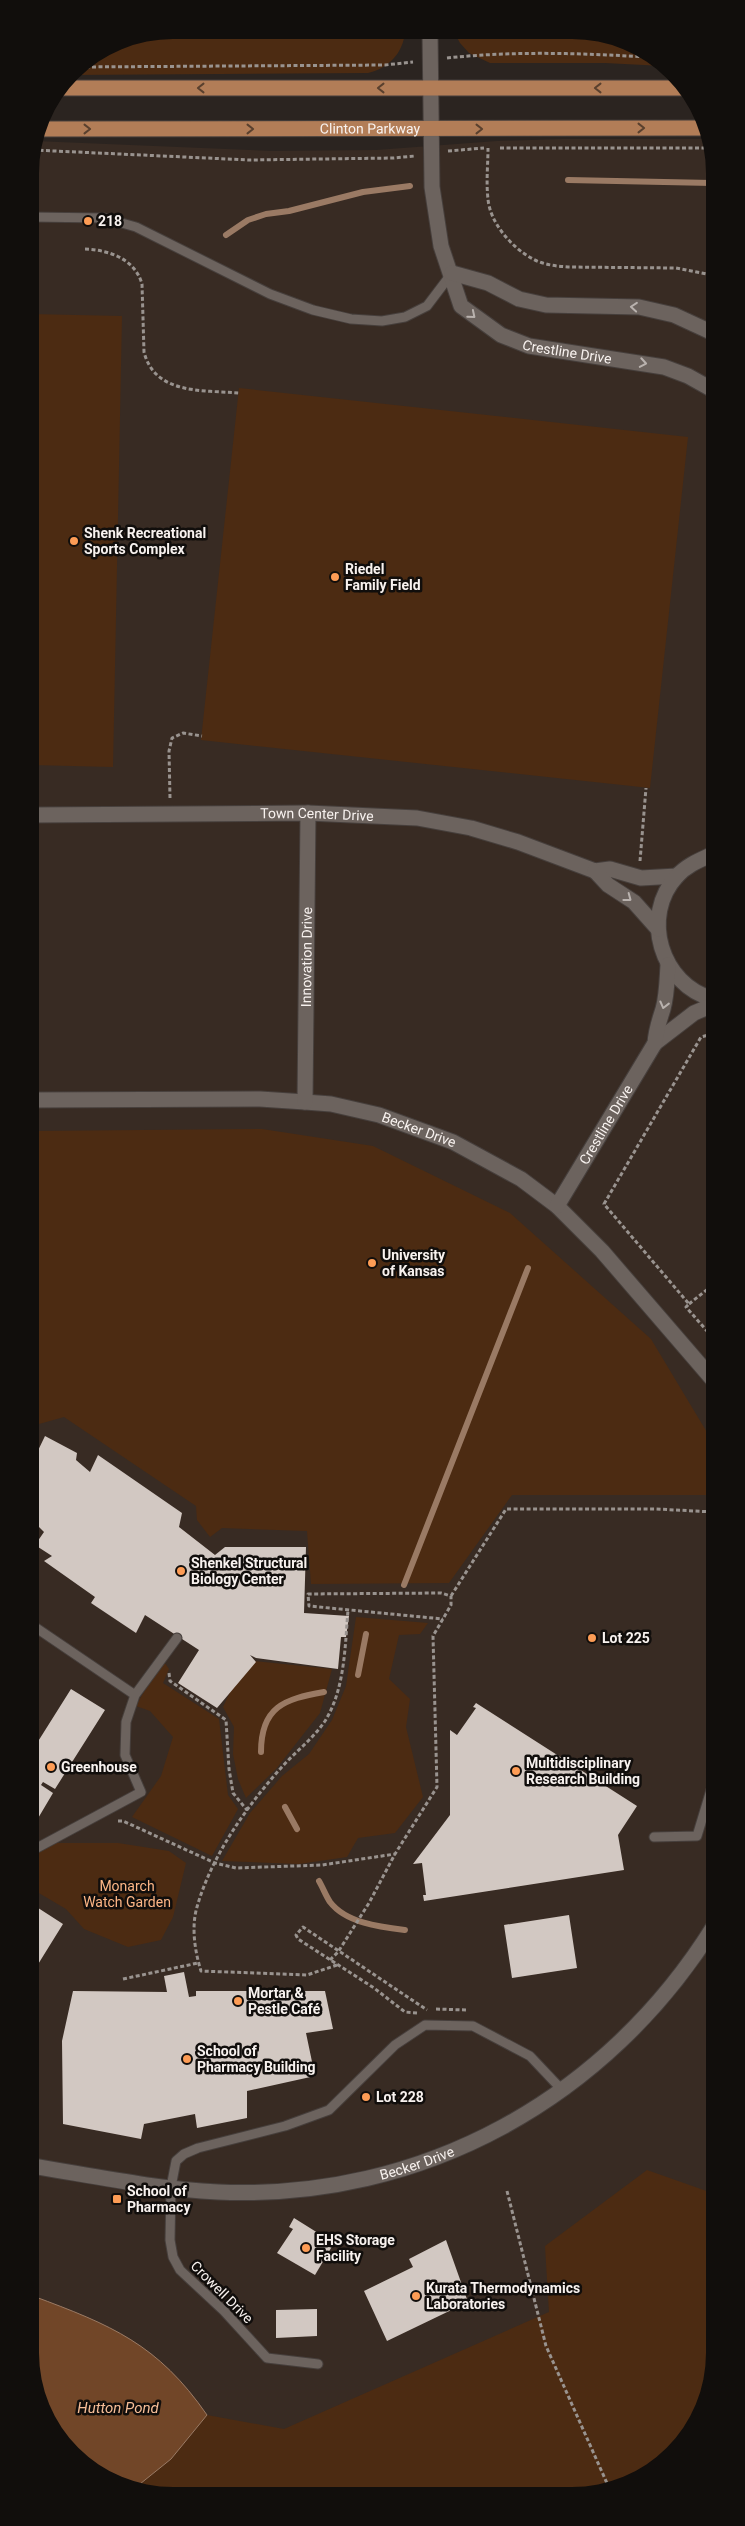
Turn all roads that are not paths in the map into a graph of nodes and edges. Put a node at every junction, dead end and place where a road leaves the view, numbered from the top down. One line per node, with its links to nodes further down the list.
1 (430, 39): 3 (street, Crestline Drive)
2 (69, 88): 3 (main road, one-way to 2)
3 (430, 88): 4 (main road, one-way to 3); 7 (street, Crestline Drive)
4 (676, 88)
5 (698, 128): 7 (main road, Clinton Parkway, one-way to 5)
6 (46, 129): 7 (main road, Clinton Parkway, one-way to 7)
7 (430, 129): 9 (street, Crestline Drive)
8 (39, 218): 9 (lane)
9 (452, 273): 10 (street, one-way to 9); 11 (street, Crestline Drive, one-way to 11)
10 (706, 329)
11 (706, 386)
12 (308, 813): 13 (street, Town Center Drive); 15 (street, Town Center Drive); 23 (street, Innovation Drive)
13 (39, 815)
14 (706, 857): 16 (street)
15 (596, 871): 16 (street, Town Center Drive); 17 (street, Town Center Drive, one-way to 17)
16 (678, 876): 17 (street)
17 (658, 929): 18 (street)
18 (668, 965): 19 (street); 21 (street, Crestline Drive, one-way to 21)
19 (706, 996)
20 (706, 1008): 21 (street, Crestline Drive)
21 (655, 1044): 24 (street, Crestline Drive)
22 (39, 1100): 23 (street, Becker Drive)
23 (305, 1102): 24 (street, Becker Drive)
24 (557, 1206): 25 (street, Becker Drive)
25 (706, 1372)
26 (39, 1630): 28 (lane)
27 (177, 1638): 28 (lane)
28 (135, 1695): 31 (lane)
29 (706, 1806): 30 (lane)
30 (654, 1837)
31 (39, 1846)
32 (706, 1939): 33 (street, Becker Drive)
33 (563, 2091): 35 (street, Becker Drive); 35 (lane, Crowell Drive)
34 (39, 2167): 35 (street, Becker Drive)
35 (171, 2188): 36 (lane, Crowell Drive)
36 (318, 2364)

